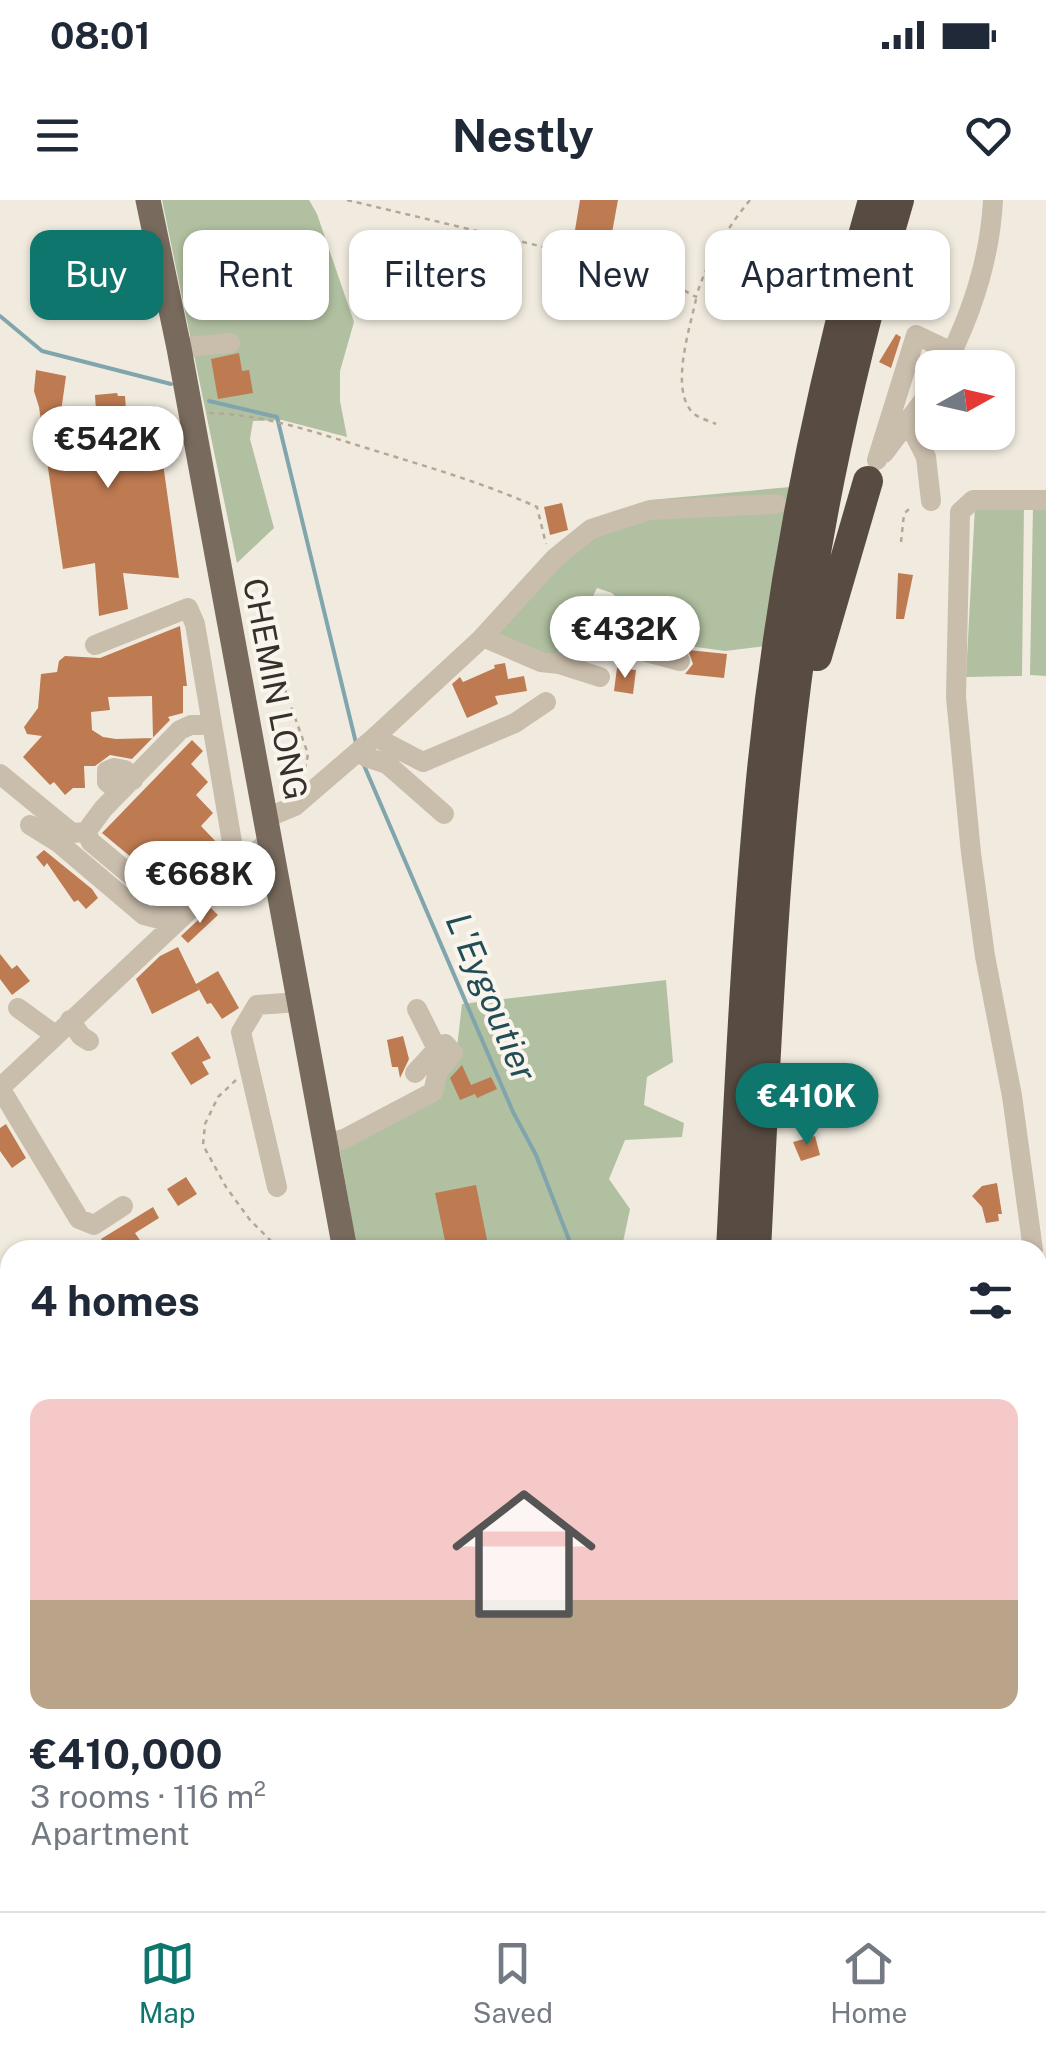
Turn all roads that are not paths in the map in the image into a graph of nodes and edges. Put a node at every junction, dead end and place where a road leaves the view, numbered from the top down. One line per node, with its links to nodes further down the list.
1 (148, 200): 6 (main road, CHEMIN LONG)
2 (873, 200): 43 (highway)
3 (899, 200): 29 (highway)
4 (993, 200): 8 (street)
5 (230, 343): 6 (street)
6 (179, 348): 26 (main road, CHEMIN LONG)
7 (935, 350): 11 (street)
8 (953, 350)
9 (915, 414): 10 (street)
10 (908, 424): 11 (street); 13 (street)
11 (873, 470): 29 (highway)
12 (1046, 500): 45 (street)
13 (931, 501)
14 (776, 504): 15 (street)
15 (483, 637): 18 (street); 22 (street)
16 (95, 645): 21 (street)
17 (680, 661): 18 (street)
18 (559, 664): 19 (street)
19 (600, 677)
20 (546, 702): 22 (street)
21 (212, 725): 27 (street); 28 (street)
22 (368, 743): 24 (street); 26 (street)
23 (0, 774): 27 (street)
24 (444, 814)
25 (30, 824): 30 (street)
26 (268, 829): 28 (street); 31 (main road, CHEMIN LONG)
27 (86, 832): 30 (street)
28 (241, 864): 30 (street)
29 (778, 880): 44 (highway)
30 (178, 920): 34 (street)
31 (300, 1002): 39 (main road, CHEMIN LONG); 40 (street)
32 (18, 1008): 34 (street)
33 (417, 1010): 36 (street)
34 (62, 1027): 35 (street); 38 (street)
35 (89, 1041)
36 (437, 1048): 37 (street); 39 (street)
37 (416, 1073)
38 (0, 1088): 41 (street)
39 (325, 1144): 42 (main road, CHEMIN LONG)
40 (277, 1188)
41 (123, 1206)
42 (343, 1240)
43 (732, 1240)
44 (757, 1240)
45 (1032, 1240)

